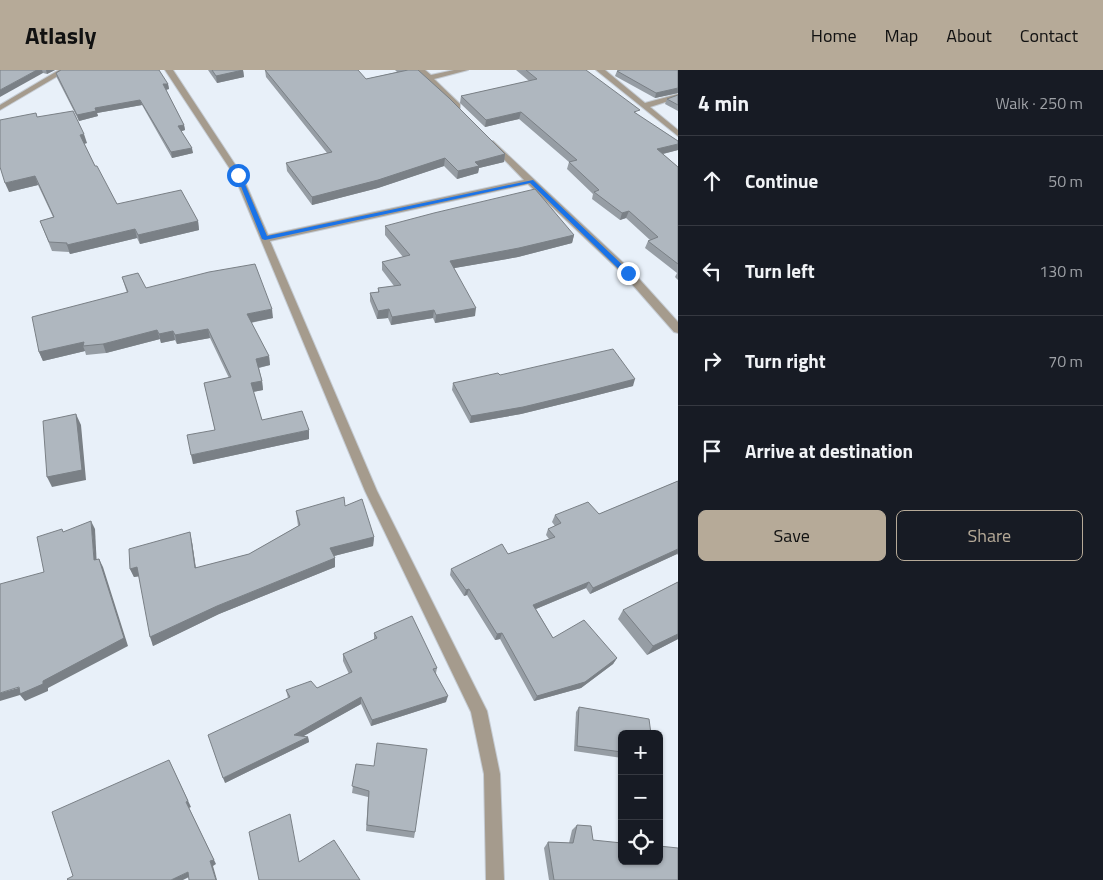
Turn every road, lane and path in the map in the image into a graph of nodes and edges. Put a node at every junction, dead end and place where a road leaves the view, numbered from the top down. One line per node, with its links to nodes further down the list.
1 (64, 70): 9 (street)
2 (169, 70): 14 (street)
3 (421, 70): 6 (street)
4 (464, 70): 6 (street)
5 (600, 70): 8 (street)
6 (429, 78): 10 (street)
7 (678, 96): 8 (street)
8 (644, 106): 12 (street)
9 (0, 108)
10 (463, 112)
11 (484, 133): 13 (street)
12 (678, 134)
13 (531, 181): 14 (street); 15 (street)
14 (265, 239): 16 (street)
15 (678, 329)
16 (495, 880)

